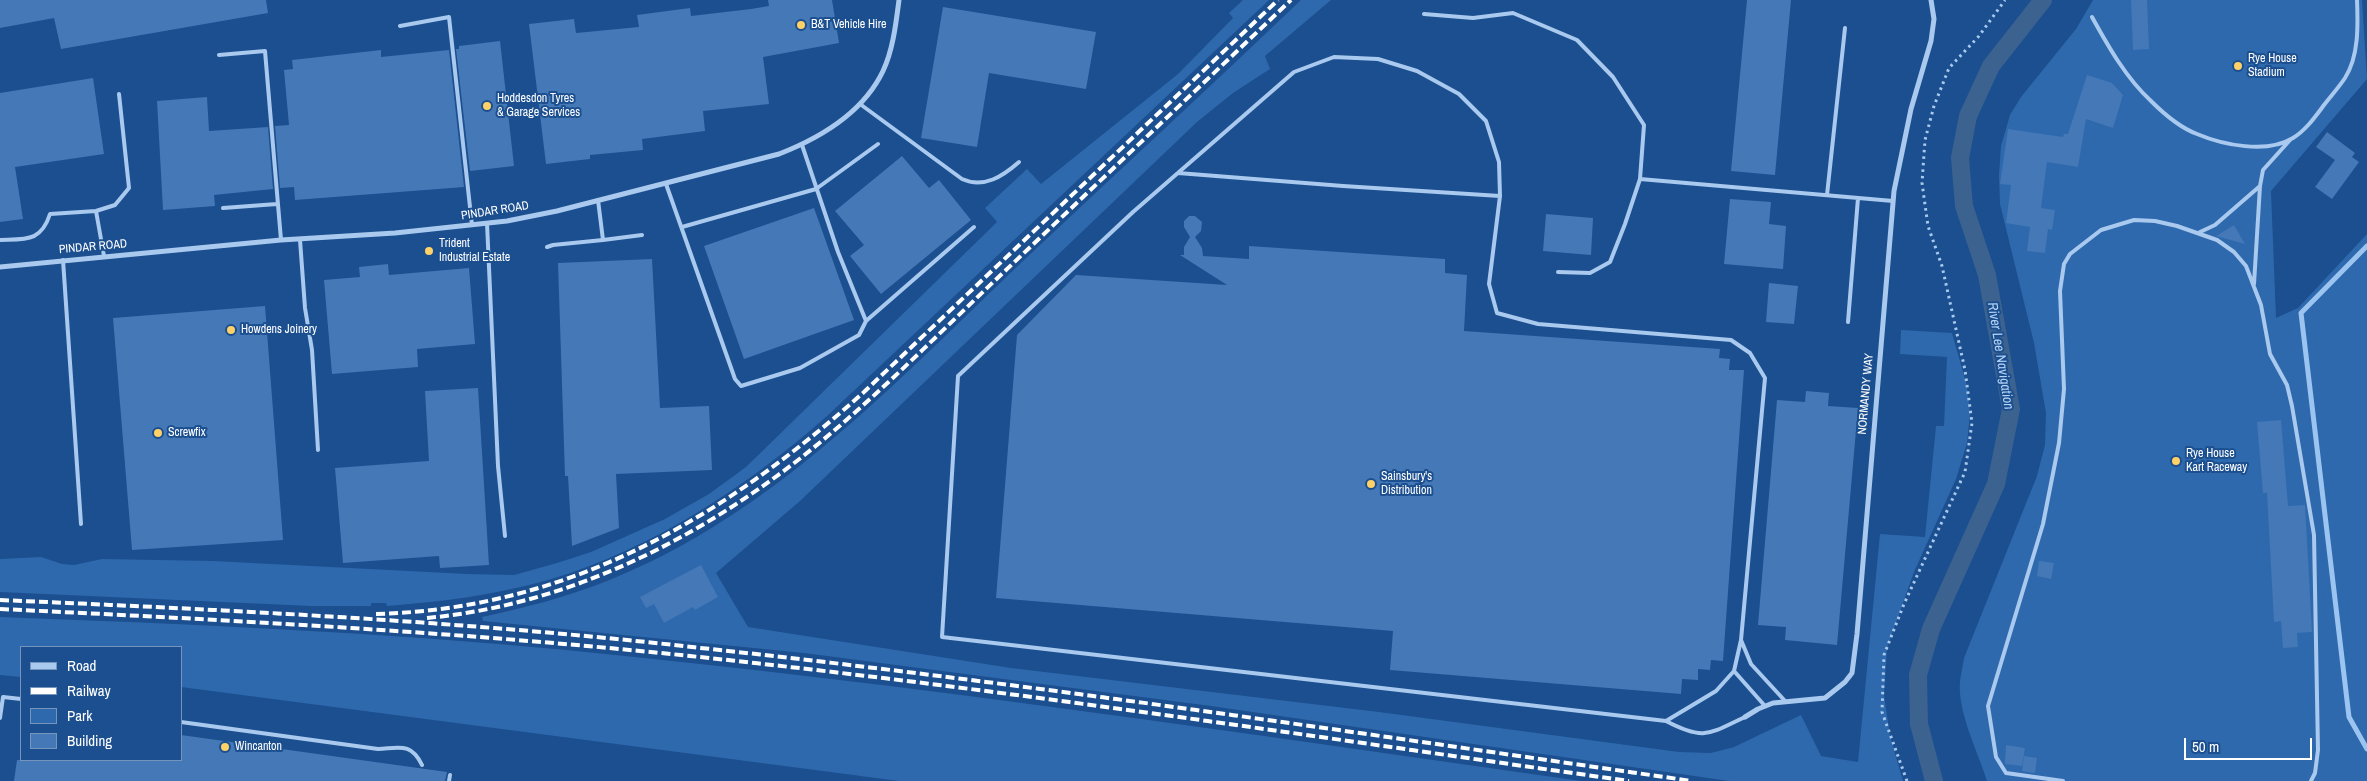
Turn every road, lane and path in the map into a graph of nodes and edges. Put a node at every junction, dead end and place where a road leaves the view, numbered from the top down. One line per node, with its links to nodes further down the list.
1 (900, 0): 11 (street, PINDAR ROAD)
2 (1931, 0): 25 (street, NORMANDY WAY)
3 (2006, 0): 62 (path)
4 (2357, 0): 12 (lane)
5 (1424, 14): 17 (lane)
6 (2092, 18): 12 (lane)
7 (400, 26): 30 (lane)
8 (1845, 28): 21 (lane)
9 (219, 55): 26 (lane)
10 (119, 94): 28 (lane)
11 (860, 104): 14 (street, PINDAR ROAD); 15 (lane)
12 (2292, 139): 19 (lane)
13 (878, 144): 20 (lane)
14 (802, 145): 18 (street, PINDAR ROAD); 20 (lane)
15 (1019, 162)
16 (1178, 173): 22 (lane); 22 (lane); 57 (lane)
17 (1640, 179): 21 (lane); 43 (lane)
18 (666, 184): 24 (street, PINDAR ROAD); 32 (lane)
19 (2260, 186): 33 (lane); 44 (lane)
20 (816, 189): 32 (lane); 45 (lane)
21 (1827, 195): 23 (lane)
22 (1500, 196): 50 (lane)
23 (1858, 198): 25 (lane); 46 (lane)
24 (598, 200): 29 (street, PINDAR ROAD); 38 (lane)
25 (1893, 201): 53 (street, NORMANDY WAY)
26 (278, 204): 27 (lane); 36 (lane)
27 (222, 208)
28 (96, 211): 35 (lane); 40 (lane)
29 (487, 223): 30 (street, PINDAR ROAD); 49 (lane)
30 (472, 225): 37 (street, PINDAR ROAD)
31 (974, 227): 45 (lane)
32 (682, 228): 45 (lane)
33 (2200, 232): 44 (lane); 63 (lane)
34 (642, 234): 38 (lane)
35 (0, 240)
36 (281, 240): 37 (street, PINDAR ROAD); 40 (street, PINDAR ROAD)
37 (300, 240): 47 (lane)
38 (603, 240): 39 (lane)
39 (547, 248)
40 (104, 256): 41 (street, PINDAR ROAD)
41 (63, 260): 42 (street, PINDAR ROAD); 48 (lane)
42 (0, 267)
43 (1558, 272)
44 (2254, 285): 64 (lane)
45 (866, 321)
46 (1848, 322)
47 (318, 450)
48 (81, 524)
49 (505, 536)
50 (1741, 640): 51 (lane); 53 (lane)
51 (1734, 671): 54 (lane); 57 (lane)
52 (20, 700): 55 (lane)
53 (1786, 702): 54 (street, NORMANDY WAY)
54 (1765, 706): 56 (street, NORMANDY WAY)
55 (0, 718)
56 (1745, 718): 57 (lane)
57 (1666, 721)
58 (182, 722): 59 (lane)
59 (422, 765)
60 (450, 775): 61 (lane)
61 (449, 781)
62 (1907, 781)
63 (2064, 781)
64 (2311, 781)

